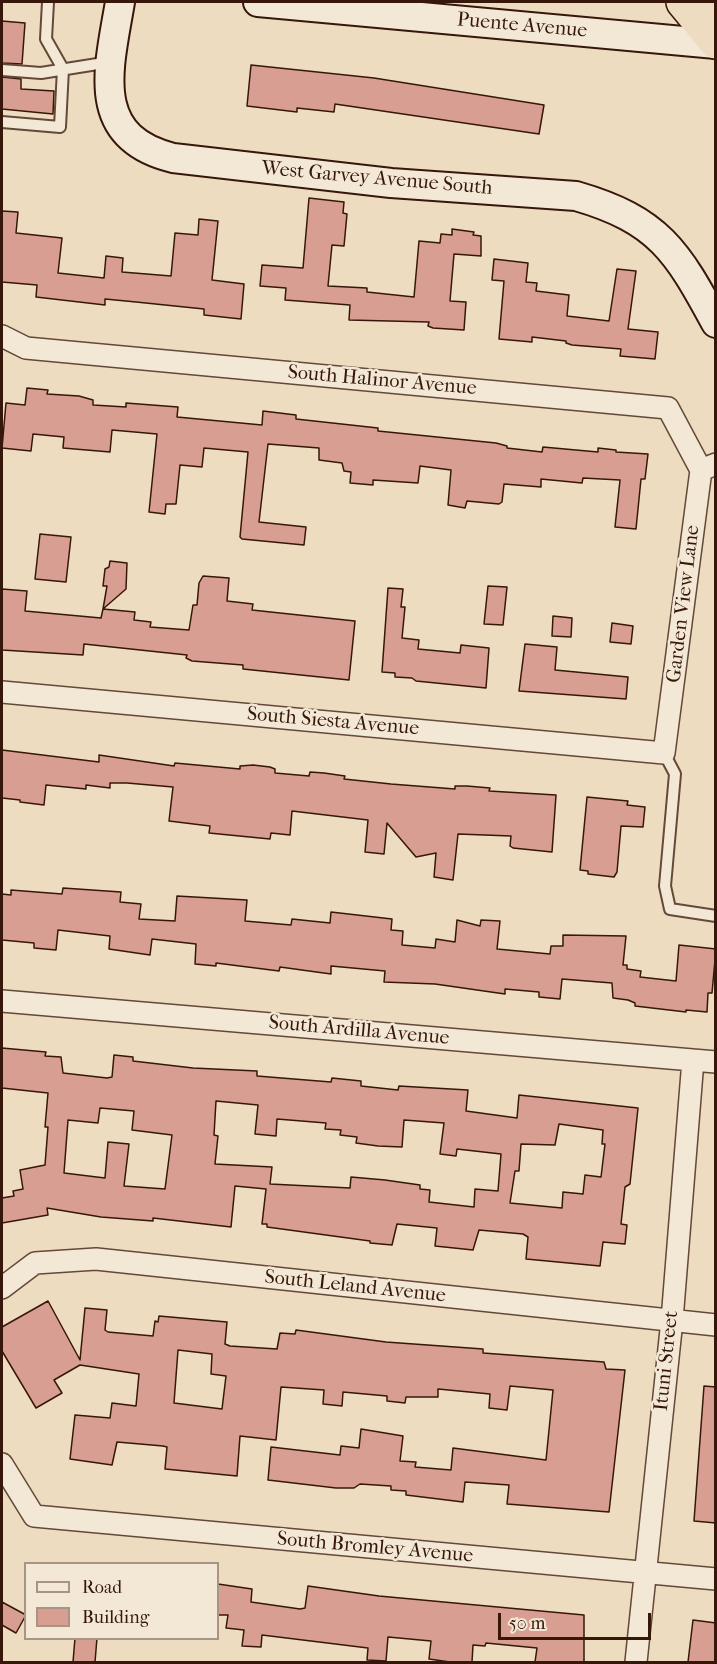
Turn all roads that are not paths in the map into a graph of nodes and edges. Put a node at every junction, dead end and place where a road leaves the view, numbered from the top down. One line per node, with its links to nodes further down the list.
1 (48, 2): 7 (lane)
2 (120, 2): 6 (main road, West Garvey Avenue South)
3 (258, 2): 5 (main road, Puente Avenue)
4 (701, 4): 5 (highway)
5 (716, 43)
6 (110, 62): 7 (lane); 10 (main road, West Garvey Avenue South)
7 (63, 69): 8 (lane); 9 (lane)
8 (2, 70)
9 (2, 122)
10 (716, 323)
11 (2, 336): 12 (street, South Halinor Avenue)
12 (708, 467): 14 (street, Garden View Lane)
13 (2, 692): 14 (street, South Siesta Avenue)
14 (664, 753): 15 (lane)
15 (716, 916)
16 (2, 1001): 17 (street, South Ardilla Avenue)
17 (693, 1060): 18 (street, South Ardilla Avenue); 20 (street, Ituni Street)
18 (716, 1062)
19 (2, 1288): 20 (street, South Leland Avenue)
20 (672, 1320): 21 (street, South Leland Avenue); 23 (street, Ituni Street)
21 (716, 1325)
22 (2, 1464): 23 (street, South Bromley Avenue)
23 (644, 1572): 24 (street, South Bromley Avenue); 25 (street, Ituni Street)
24 (716, 1579)
25 (636, 1662)

